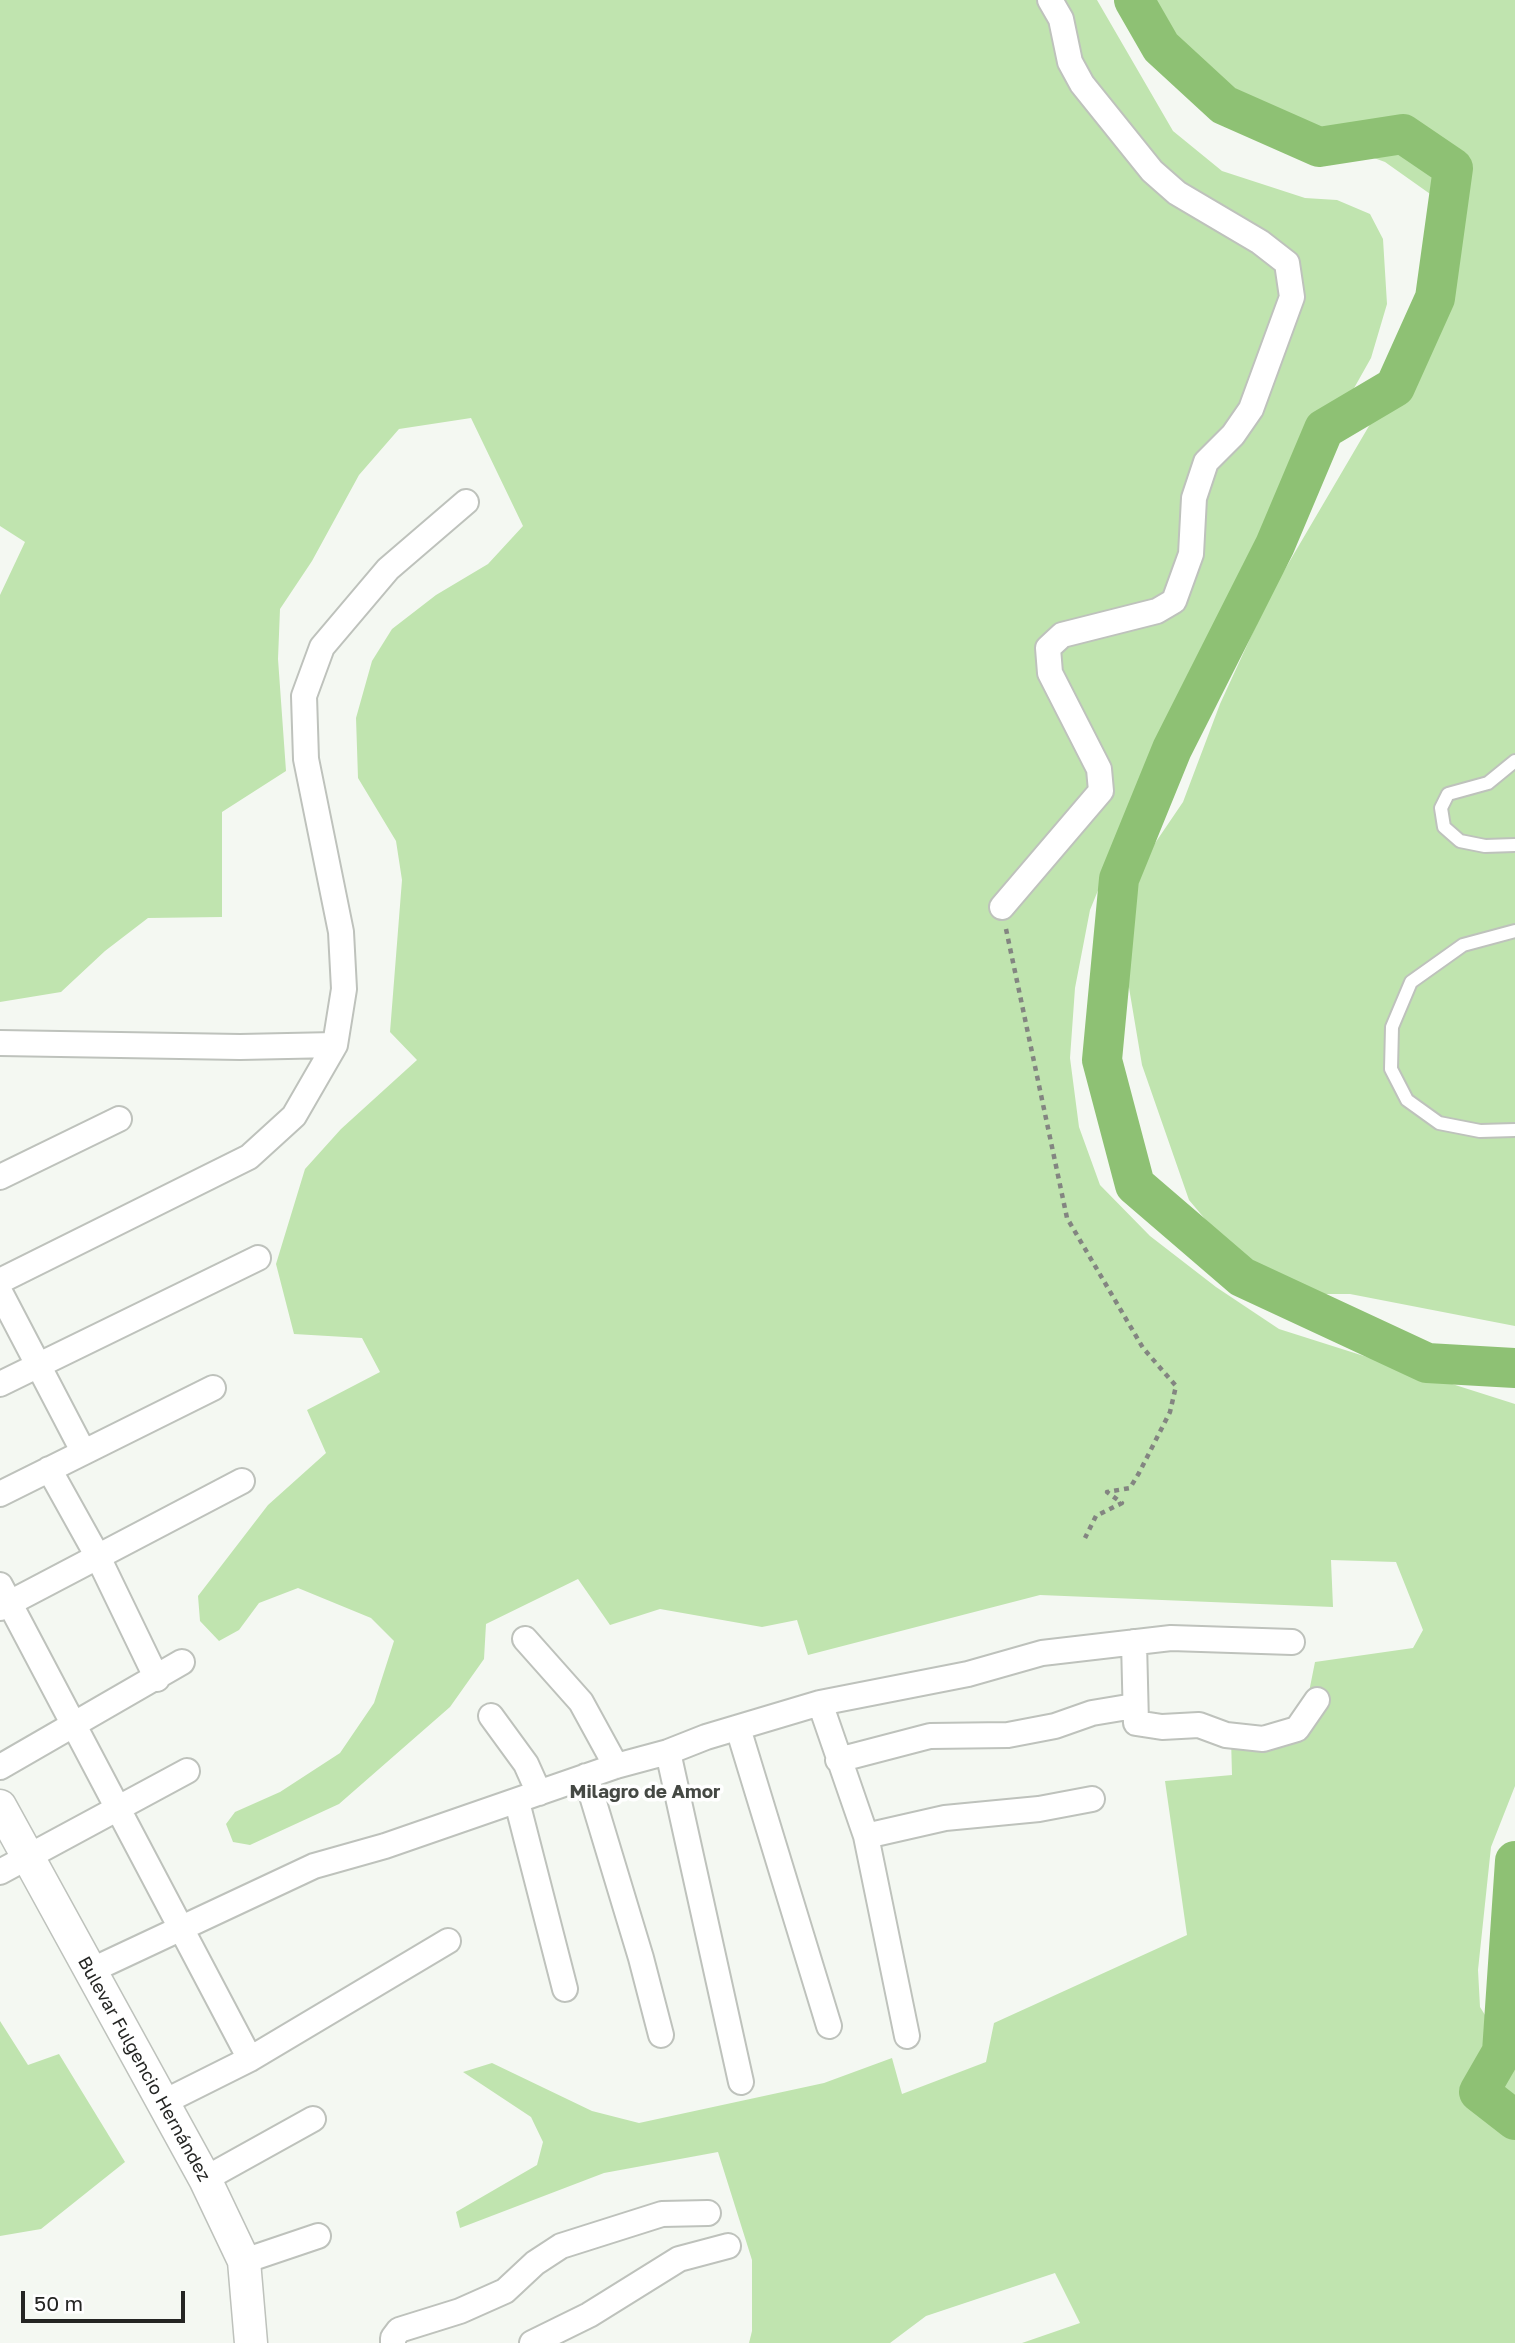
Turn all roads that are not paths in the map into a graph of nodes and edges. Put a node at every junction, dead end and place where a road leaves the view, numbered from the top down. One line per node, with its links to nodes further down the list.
1 (1049, 0): 5 (street)
2 (466, 502): 8 (street)
3 (1515, 761): 4 (lane)
4 (1515, 845)
5 (1002, 907)
6 (1515, 931): 10 (lane)
7 (0, 1042): 8 (street)
8 (335, 1045): 13 (street)
9 (119, 1119): 11 (street)
10 (1515, 1130)
11 (0, 1177)
12 (258, 1258): 15 (street)
13 (0, 1281)
14 (0, 1292): 15 (street)
15 (40, 1365): 16 (street); 18 (street)
16 (0, 1384)
17 (213, 1388): 18 (street)
18 (83, 1451): 19 (street)
19 (49, 1469): 21 (street); 22 (street)
20 (242, 1481): 22 (street)
21 (0, 1494)
22 (97, 1557): 23 (street); 28 (street)
23 (3, 1599): 33 (street)
24 (525, 1639): 37 (street)
25 (1134, 1642): 26 (street); 30 (street); 31 (street)
26 (1292, 1642)
27 (182, 1662): 28 (street)
28 (157, 1679): 33 (street)
29 (1317, 1700): 31 (street)
30 (820, 1703): 34 (street); 36 (street)
31 (1134, 1706): 36 (street)
32 (491, 1716): 41 (street)
33 (76, 1725): 38 (street); 44 (street)
34 (738, 1728): 35 (street); 52 (street)
35 (668, 1752): 37 (street); 56 (street)
36 (838, 1760): 45 (street)
37 (616, 1766): 40 (street)
38 (0, 1767)
39 (187, 1771): 44 (street)
40 (586, 1776): 41 (street); 53 (street)
41 (528, 1798): 48 (street); 51 (street)
42 (1092, 1799): 45 (street)
43 (0, 1806): 46 (street, Bulevar Fulgencio Hernández)
44 (120, 1807): 46 (street); 48 (street)
45 (866, 1836): 54 (street)
46 (28, 1857): 47 (street); 50 (street, Bulevar Fulgencio Hernández)
47 (0, 1872)
48 (183, 1926): 50 (street); 55 (street)
49 (448, 1941): 55 (street)
50 (90, 1971): 57 (street, Bulevar Fulgencio Hernández)
51 (565, 1989)
52 (829, 2026)
53 (661, 2035)
54 (907, 2036)
55 (250, 2059): 57 (street)
56 (741, 2082)
57 (164, 2102): 59 (street, Bulevar Fulgencio Hernández)
58 (313, 2119): 59 (street)
59 (205, 2179): 63 (street, Bulevar Fulgencio Hernández)
60 (708, 2213): 65 (street)
61 (318, 2236): 63 (street)
62 (728, 2246): 66 (street)
63 (244, 2262): 64 (street, Bulevar Fulgencio Hernández)
64 (251, 2343)
65 (393, 2343)
66 (532, 2343)

